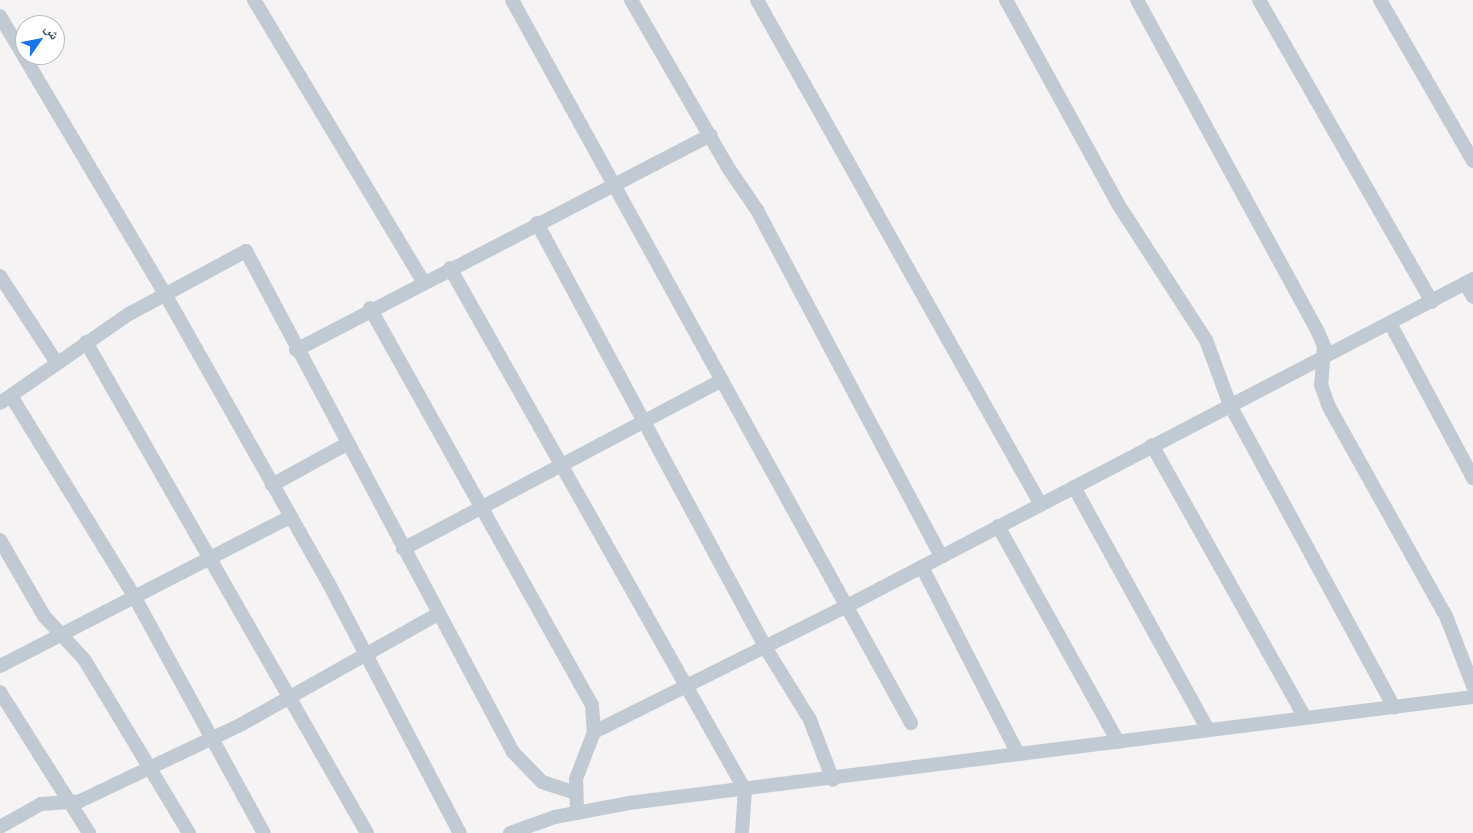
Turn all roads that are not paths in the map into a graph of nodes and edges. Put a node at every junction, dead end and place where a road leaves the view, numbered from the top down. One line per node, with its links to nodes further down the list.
1 (254, 0): 16 (street)
2 (512, 0): 12 (street)
3 (631, 0): 10 (street)
4 (757, 0): 37 (street)
5 (1006, 0): 29 (street)
6 (1137, 0): 25 (street)
7 (1259, 0): 20 (street)
8 (1380, 0): 11 (street)
9 (0, 16): 18 (street)
10 (711, 134): 12 (street); 43 (street)
11 (1473, 161)
12 (614, 185): 13 (street); 27 (street)
13 (537, 223): 14 (street); 30 (street)
14 (450, 268): 16 (street); 33 (street)
15 (0, 276): 26 (street)
16 (423, 281): 21 (street)
17 (1469, 281): 19 (street); 20 (street)
18 (166, 294): 23 (street); 24 (street); 35 (street)
19 (1473, 298)
20 (1432, 302): 22 (street)
21 (370, 308): 24 (street); 38 (street)
22 (1391, 325): 25 (street); 34 (street)
23 (86, 342): 26 (street); 44 (street)
24 (296, 350): 31 (street)
25 (1324, 356): 29 (street); 54 (street)
26 (57, 363): 28 (street)
27 (722, 380): 30 (street); 47 (street)
28 (6, 399): 46 (street)
29 (1230, 405): 32 (street); 58 (street)
30 (643, 422): 33 (street); 50 (street)
31 (347, 444): 35 (street); 42 (street)
32 (1152, 444): 36 (street); 59 (street)
33 (561, 466): 38 (street); 53 (street)
34 (1473, 478)
35 (272, 485): 39 (street)
36 (1074, 487): 37 (street); 61 (street)
37 (1041, 506): 40 (street)
38 (484, 507): 42 (street); 62 (street)
39 (290, 517): 44 (street); 51 (street)
40 (998, 526): 43 (street); 64 (street)
41 (0, 540): 49 (street)
42 (403, 549): 48 (street)
43 (941, 556): 45 (street)
44 (212, 557): 46 (street); 56 (street)
45 (922, 567): 47 (street); 65 (street)
46 (134, 596): 49 (street); 63 (street)
47 (847, 606): 50 (street); 60 (street)
48 (438, 614): 51 (street); 69 (street)
49 (60, 634): 52 (street); 66 (street)
50 (766, 647): 53 (street); 67 (street)
51 (366, 656): 56 (street); 77 (street)
52 (0, 666)
53 (687, 684): 62 (street); 68 (street)
54 (1473, 686)
55 (0, 692): 70 (street)
56 (289, 697): 63 (street); 76 (street)
57 (1473, 698): 58 (street)
58 (1394, 707): 59 (street)
59 (1304, 716): 61 (street)
60 (911, 723)
61 (1208, 730): 64 (street)
62 (594, 732): 69 (street)
63 (214, 737): 66 (street); 75 (street)
64 (1118, 742): 65 (street)
65 (1018, 754): 67 (street)
66 (150, 767): 70 (street); 74 (street)
67 (833, 780): 68 (street)
68 (745, 790): 71 (street); 79 (street)
69 (575, 793): 71 (street)
70 (70, 802): 72 (street); 73 (street)
71 (577, 813): 78 (street)
72 (0, 827)
73 (89, 833)
74 (189, 833)
75 (264, 833)
76 (367, 833)
77 (460, 833)
78 (510, 833)
79 (742, 833)

